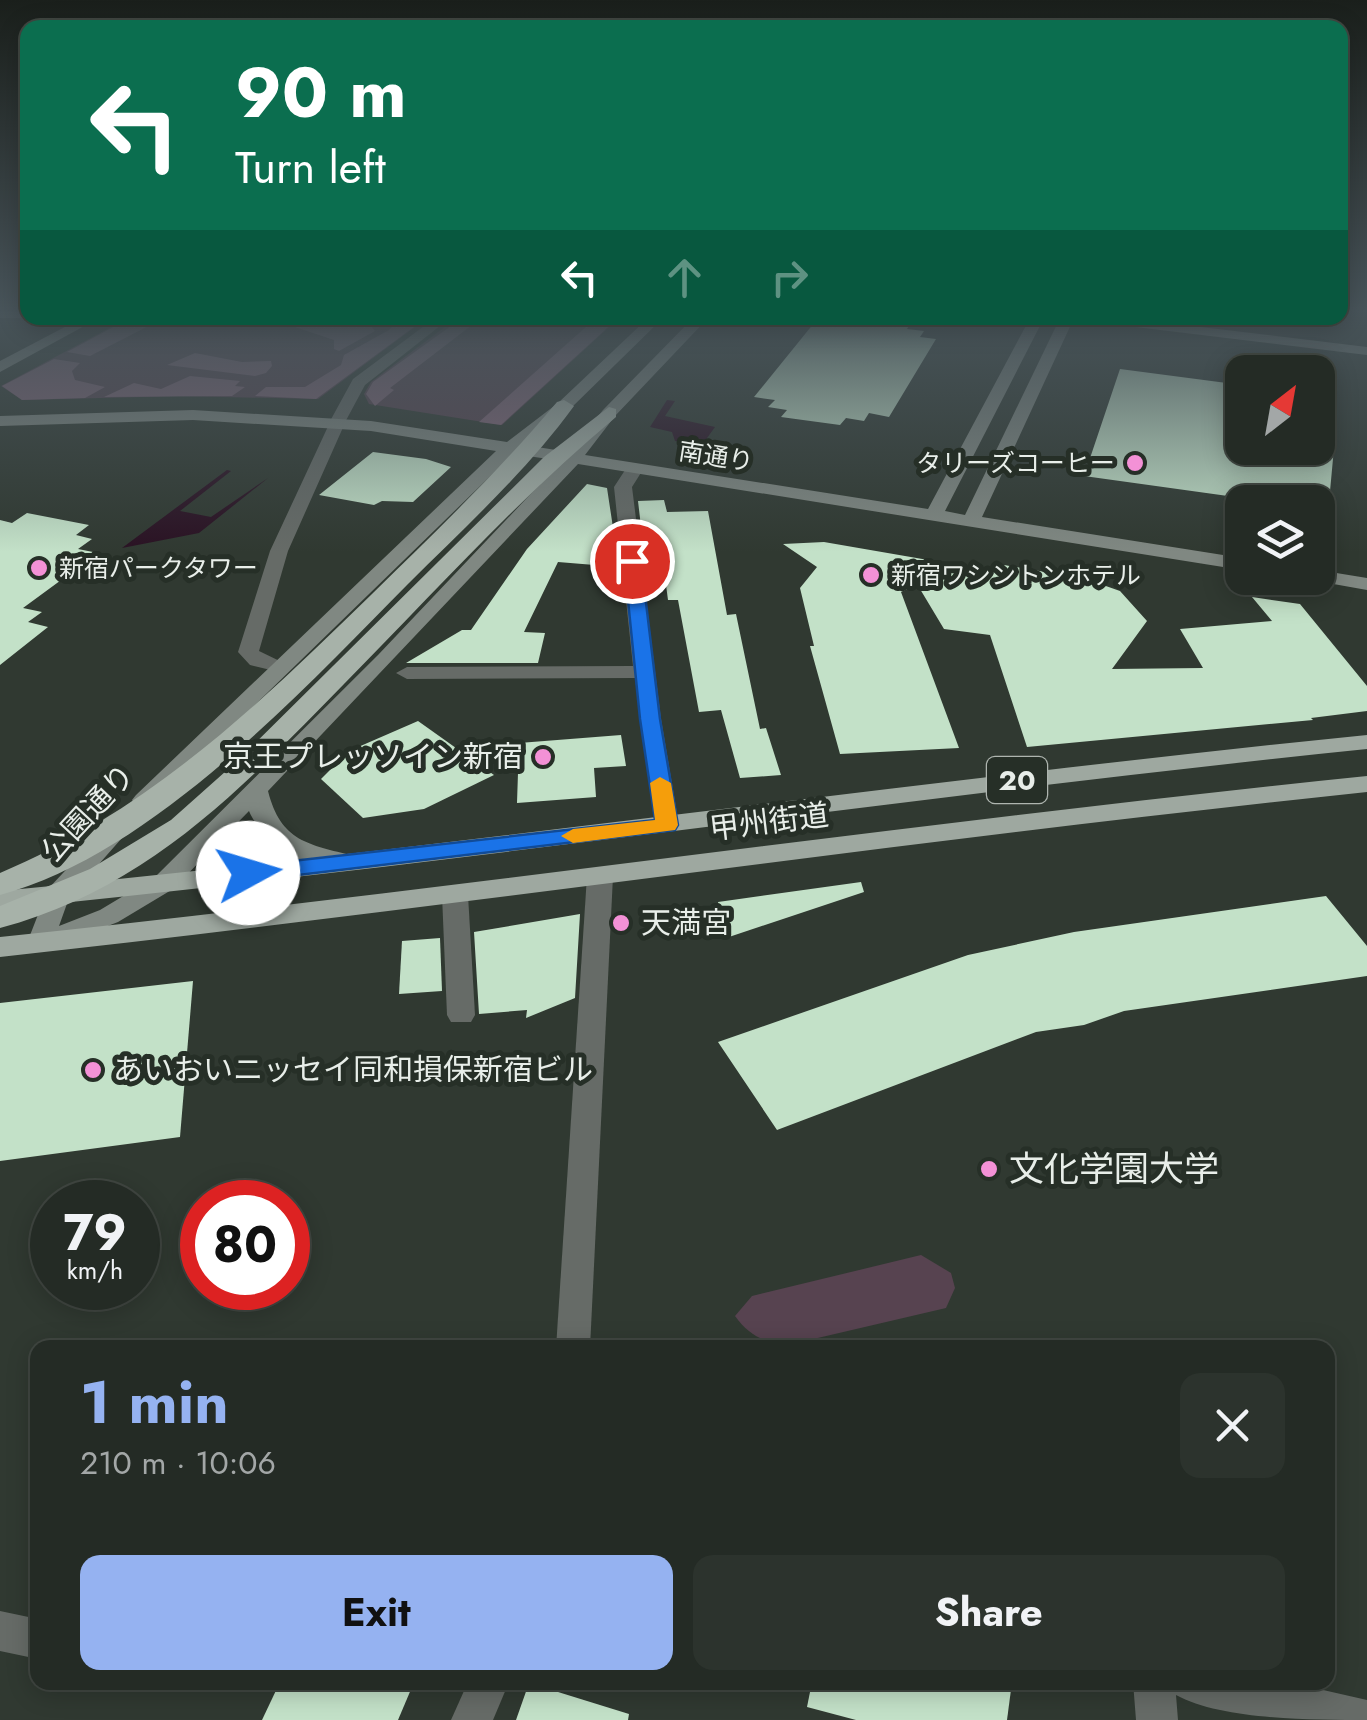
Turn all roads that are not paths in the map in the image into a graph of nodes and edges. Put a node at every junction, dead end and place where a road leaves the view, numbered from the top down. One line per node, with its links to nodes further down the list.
1 (355, 391): 9 (street)
2 (579, 391): 6 (main road, 公園通り)
3 (629, 391): 7 (main road)
4 (999, 391): 12 (main road)
5 (1032, 391): 13 (main road)
6 (564, 406): 10 (highway); 17 (main road, 公園通り)
7 (608, 413): 10 (highway); 22 (main road)
8 (0, 421): 9 (main road, 南通り)
9 (338, 423): 11 (main road, 南通り); 17 (street)
10 (538, 459): 27 (highway); 31 (highway)
11 (634, 468): 12 (main road, 南通り); 18 (street)
12 (934, 516): 13 (main road, 南通り)
13 (972, 521): 14 (main road, 南通り)
14 (1225, 561)
15 (1335, 579): 16 (main road)
16 (1367, 584)
17 (279, 666): 28 (main road, 公園通り)
18 (646, 672): 19 (street); 23 (street)
19 (407, 673)
20 (1367, 742): 23 (highway, 甲州街道 / 20)
21 (1367, 784): 25 (highway, 甲州街道 / 20)
22 (257, 792): 24 (main road); 26 (main road)
23 (667, 825): 24 (highway, 甲州街道 / 20)
24 (346, 862): 26 (highway, 甲州街道 / 20)
25 (600, 876): 29 (highway, 甲州街道 / 20); 35 (street)
26 (164, 883): 28 (highway, 甲州街道 / 20); 32 (main road)
27 (0, 885)
28 (57, 895): 30 (highway, 甲州街道 / 20); 32 (main road, 公園通り)
29 (455, 895): 32 (highway, 甲州街道 / 20); 34 (street)
30 (0, 900)
31 (0, 918)
32 (40, 943): 33 (highway, 甲州街道 / 20)
33 (0, 947)
34 (461, 1015)
35 (573, 1340)
36 (0, 1631): 37 (street)
37 (30, 1637)
38 (486, 1690): 41 (street)
39 (1155, 1690): 42 (street)
40 (1227, 1690): 43 (street)
41 (472, 1720)
42 (1157, 1720)
43 (1364, 1720)

